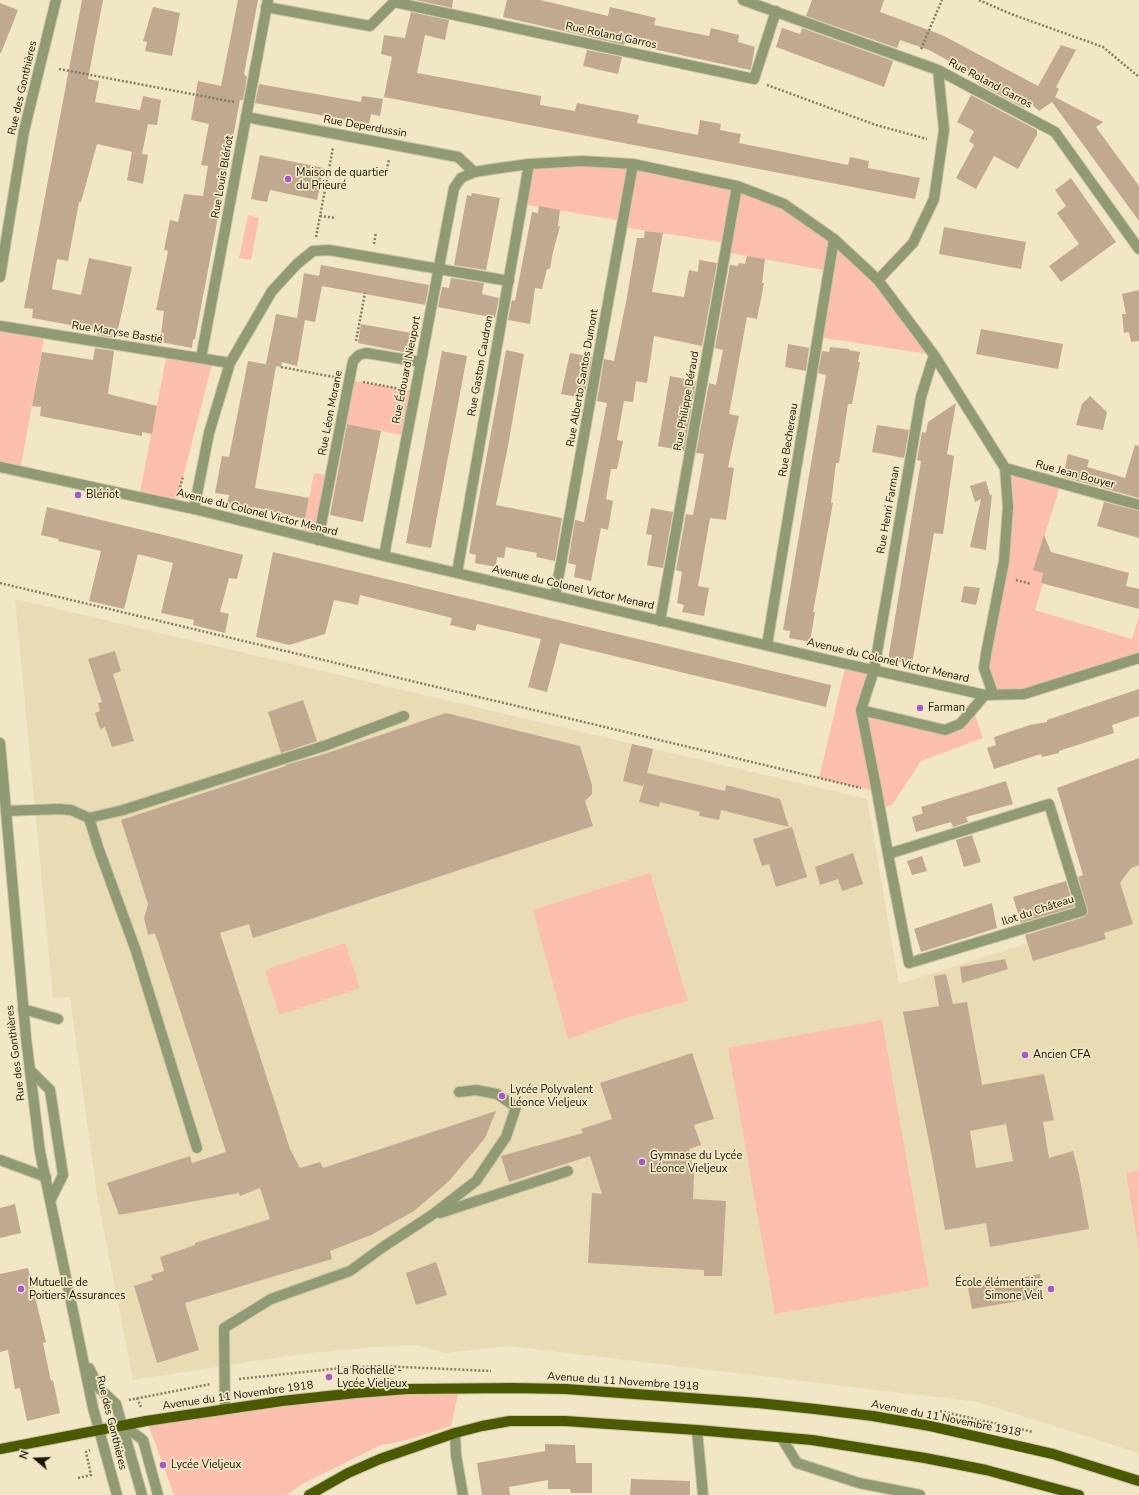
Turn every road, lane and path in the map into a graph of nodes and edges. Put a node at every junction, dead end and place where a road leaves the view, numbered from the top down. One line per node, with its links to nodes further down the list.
1 (56, 0): 31 (street, Rue des Gonthières)
2 (743, 0): 7 (street, Rue Roland Garros)
3 (942, 0): 8 (path)
4 (979, 0): 11 (path)
5 (394, 1): 6 (street, Rue Roland Garros); 12 (street, Rue Roland Garros)
6 (267, 3): 13 (street, Rue Louis Blériot)
7 (776, 11): 8 (street, Rue Roland Garros); 12 (street)
8 (916, 61): 10 (street, Rue Roland Garros)
9 (59, 69): 13 (path)
10 (938, 70): 16 (street); 28 (street, Rue Roland Garros)
11 (1139, 77)
12 (754, 79): 16 (path)
13 (248, 105): 14 (street, Rue Louis Blériot)
14 (246, 117): 15 (street, Rue Deperdussin); 37 (street, Rue Louis Blériot)
15 (335, 134): 20 (street, Rue Deperdussin); 23 (path)
16 (942, 144): 32 (street)
17 (529, 164): 18 (street); 20 (street); 33 (street, Rue Gaston Caudron)
18 (633, 164): 22 (street); 52 (street, Rue Alberto Santos Dumont)
19 (388, 167): 21 (path)
20 (474, 172): 30 (street, Rue Édouard Nieuport)
21 (386, 174)
22 (737, 186): 27 (street); 53 (street, Rue Philippe Béraud)
23 (320, 216): 24 (path); 29 (path)
24 (336, 218)
25 (376, 232): 26 (path)
26 (375, 236)
27 (834, 239): 32 (street); 54 (street, Rue Bechereau)
28 (1139, 249)
29 (313, 251): 30 (street); 40 (street)
30 (438, 269): 33 (street); 39 (street, Rue Édouard Nieuport)
31 (0, 277)
32 (878, 280): 36 (street)
33 (509, 281): 50 (street, Rue Gaston Caudron)
34 (365, 293): 38 (path)
35 (0, 326): 37 (street, Rue Maryse Bastié)
36 (934, 355): 45 (street); 56 (street, Rue Henri Farman)
37 (202, 358): 40 (street, Rue Maryse Bastié)
38 (353, 361): 39 (street, Rue Léon Morane); 42 (street, Rue Léon Morane)
39 (421, 362): 43 (street, Rue Édouard Nieuport)
40 (230, 363): 47 (street)
41 (281, 367): 42 (path)
42 (349, 380): 43 (path); 48 (street, Rue Léon Morane)
43 (416, 391): 49 (street, Rue Édouard Nieuport)
44 (0, 467): 47 (street, Avenue du Colonel Victor Menard)
45 (1004, 468): 46 (street, Rue Jean Bouyer); 57 (street)
46 (1139, 505)
47 (194, 509): 48 (street, Avenue du Colonel Victor Menard)
48 (318, 540): 49 (street, Avenue du Colonel Victor Menard)
49 (384, 556): 50 (street, Avenue du Colonel Victor Menard)
50 (457, 573): 52 (street, Avenue du Colonel Victor Menard)
51 (0, 583): 61 (path)
52 (555, 596): 53 (street, Avenue du Colonel Victor Menard)
53 (660, 621): 54 (street, Avenue du Colonel Victor Menard)
54 (767, 645): 56 (street, Avenue du Colonel Victor Menard)
55 (1139, 658): 57 (street, Avenue du Colonel Victor Menard)
56 (874, 670): 57 (street, Avenue du Colonel Victor Menard); 58 (street, Rue Henri Farman)
57 (989, 695): 58 (street)
58 (860, 710): 61 (street, Ilot du Château)
59 (404, 716): 63 (street)
60 (0, 743): 62 (street, Rue des Gonthières)
61 (877, 792): 64 (street, Ilot du Château)
62 (6, 811): 63 (street); 65 (street, Rue des Gonthières)
63 (89, 818): 69 (street)
64 (888, 854): 64 (street, Ilot du Château)
65 (23, 1009): 66 (street); 67 (street, Rue des Gonthières)
66 (58, 1019)
67 (30, 1070): 72 (street, Rue des Gonthières); 73 (street)
68 (458, 1092): 74 (street)
69 (198, 1148)
70 (0, 1160): 72 (street)
71 (568, 1171): 74 (street)
72 (46, 1177): 73 (street, Rue des Gonthières)
73 (51, 1199): 75 (street, Rue des Gonthières)
74 (432, 1215): 76 (street)
75 (83, 1357): 77 (street, Rue des Gonthières); 78 (street, Rue des Gonthières)
76 (225, 1409): 77 (main road, Avenue du 11 Novembre 1918); 83 (main road, Avenue du 11 Novembre 1918)
77 (123, 1425): 78 (main road, Avenue du 11 Novembre 1918); 85 (street, Rue des Gonthières); 86 (street)
78 (99, 1430): 82 (main road, Avenue du 11 Novembre 1918); 84 (street, Rue des Gonthières)
79 (697, 1430): 80 (main road); 81 (main road); 89 (street)
80 (455, 1433): 87 (main road); 88 (street)
81 (781, 1437): 90 (street); 91 (main road)
82 (0, 1449)
83 (1139, 1481)
84 (116, 1495)
85 (142, 1495)
86 (158, 1495)
87 (309, 1495)
88 (463, 1495)
89 (703, 1495)
90 (920, 1495)
91 (1079, 1495)

